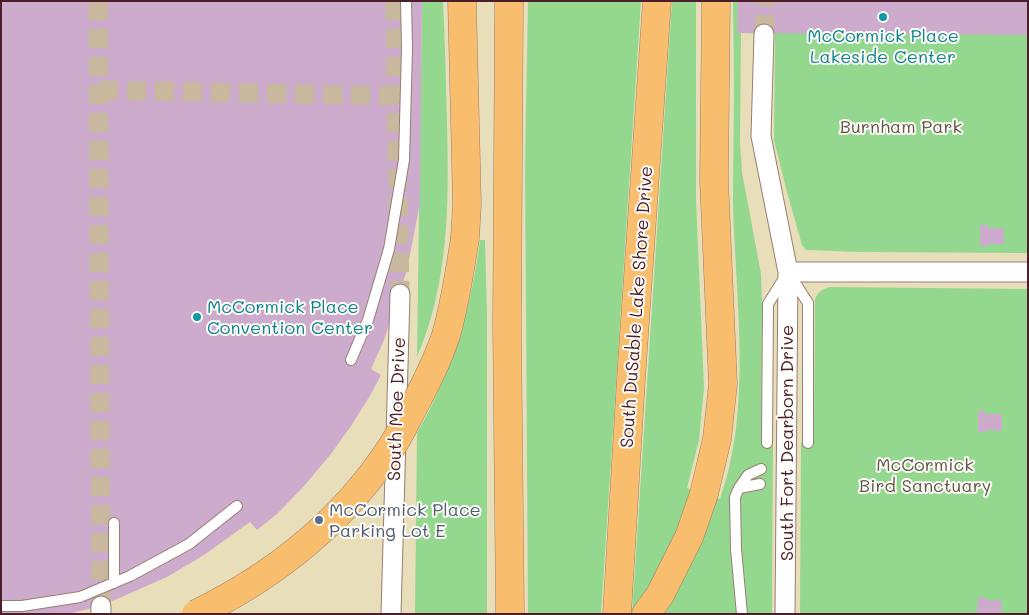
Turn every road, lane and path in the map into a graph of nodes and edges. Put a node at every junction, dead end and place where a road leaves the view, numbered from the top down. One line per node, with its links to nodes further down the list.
1 (406, 1): 10 (lane)
2 (462, 1): 20 (highway, bridge)
3 (509, 1): 22 (highway)
4 (657, 1): 23 (highway, South DuSable Lake Shore Drive)
5 (716, 1): 24 (highway)
6 (764, 34): 7 (street, South Fort Dearborn Drive)
7 (788, 272): 8 (street); 11 (lane); 12 (lane); 26 (street, South Fort Dearborn Drive)
8 (1028, 272)
9 (400, 294): 21 (street, South Moe Drive)
10 (351, 360)
11 (767, 443)
12 (808, 443)
13 (761, 469): 15 (lane)
14 (760, 484): 15 (lane)
15 (739, 488): 25 (lane)
16 (237, 506): 18 (lane)
17 (114, 523): 18 (lane)
18 (114, 582): 19 (lane)
19 (1, 606)
20 (196, 614)
21 (392, 614)
22 (510, 614)
23 (617, 614)
24 (646, 614)
25 (742, 614)
26 (785, 614)

